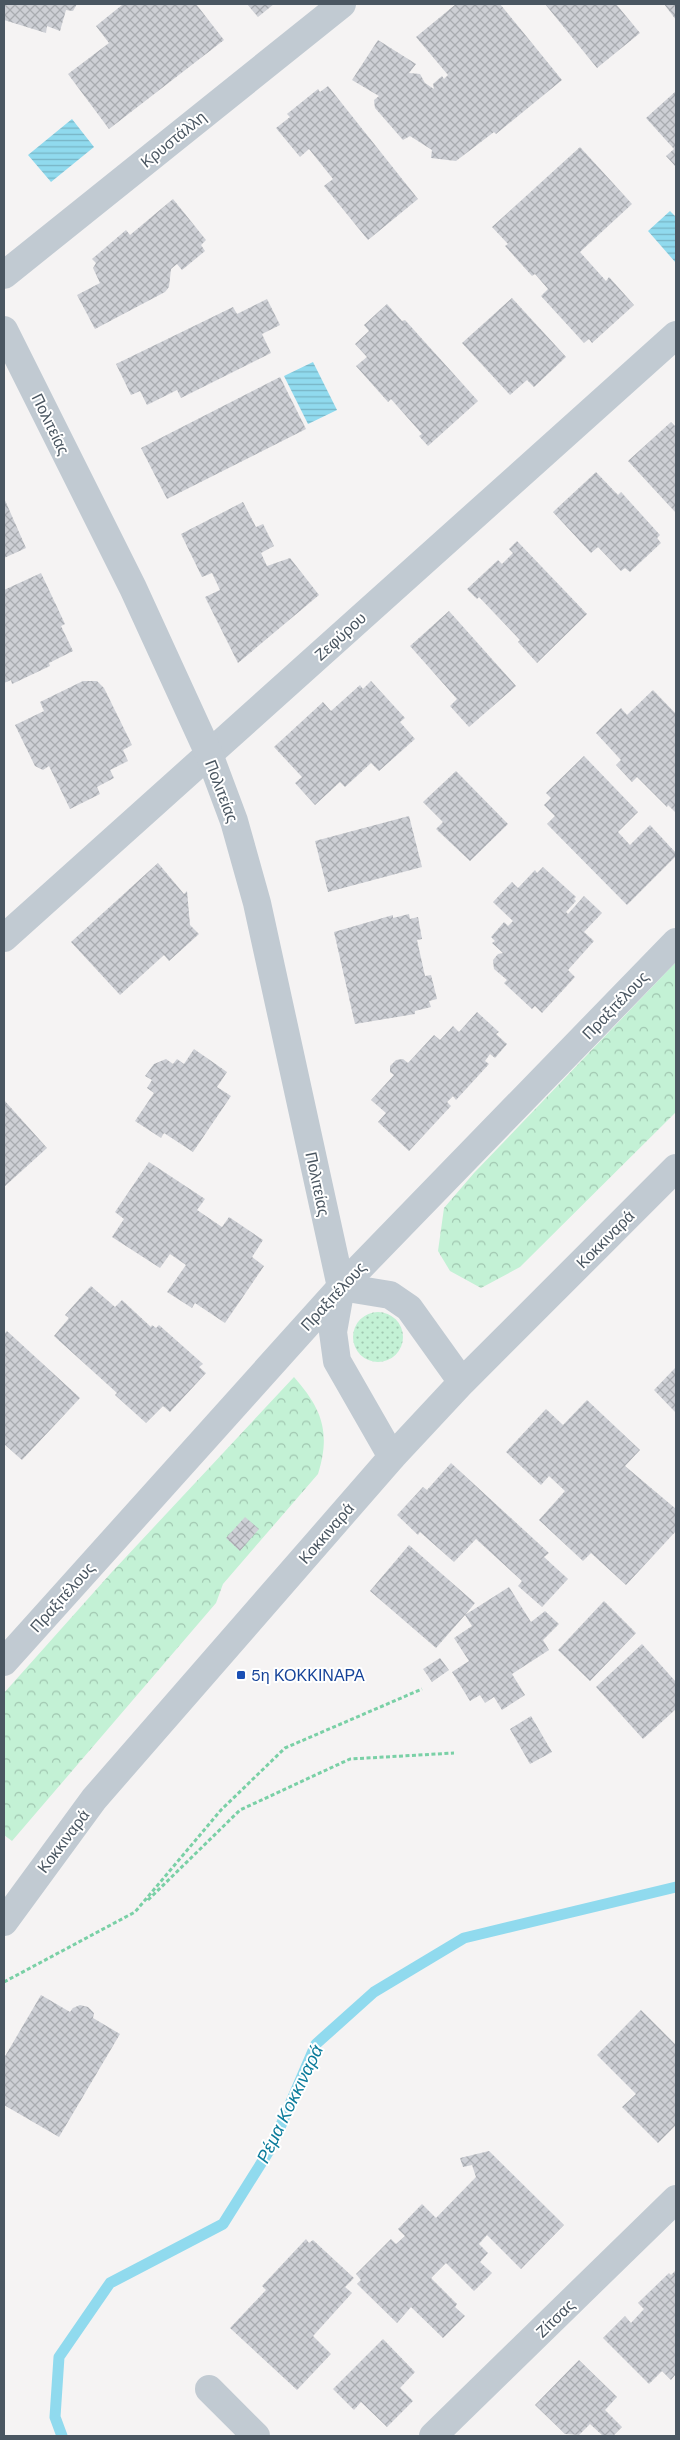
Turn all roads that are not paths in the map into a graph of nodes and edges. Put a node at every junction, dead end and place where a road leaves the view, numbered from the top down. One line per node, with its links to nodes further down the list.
1 (342, 4): 2 (street, Κρυστάλλη)
2 (4, 275)
3 (4, 330): 5 (street, Πολιτείας)
4 (676, 335): 5 (street, Ζεφύρου)
5 (209, 754): 6 (street, Ζεφύρου); 9 (street, Πολιτείας)
6 (4, 938)
7 (676, 942): 9 (street, Πραξιτέλους)
8 (676, 1168): 10 (street, Κοκκιναρά)
9 (341, 1287): 10 (street); 11 (street, Πολιτείας); 12 (street, Πραξιτέλους)
10 (462, 1382): 11 (street, Κοκκιναρά)
11 (392, 1458): 13 (street, Κοκκιναρά)
12 (4, 1662)
13 (4, 1922)
14 (676, 2199): 17 (street, Ζίτσας)
15 (209, 2389): 16 (street)
16 (256, 2436)
17 (433, 2436)

